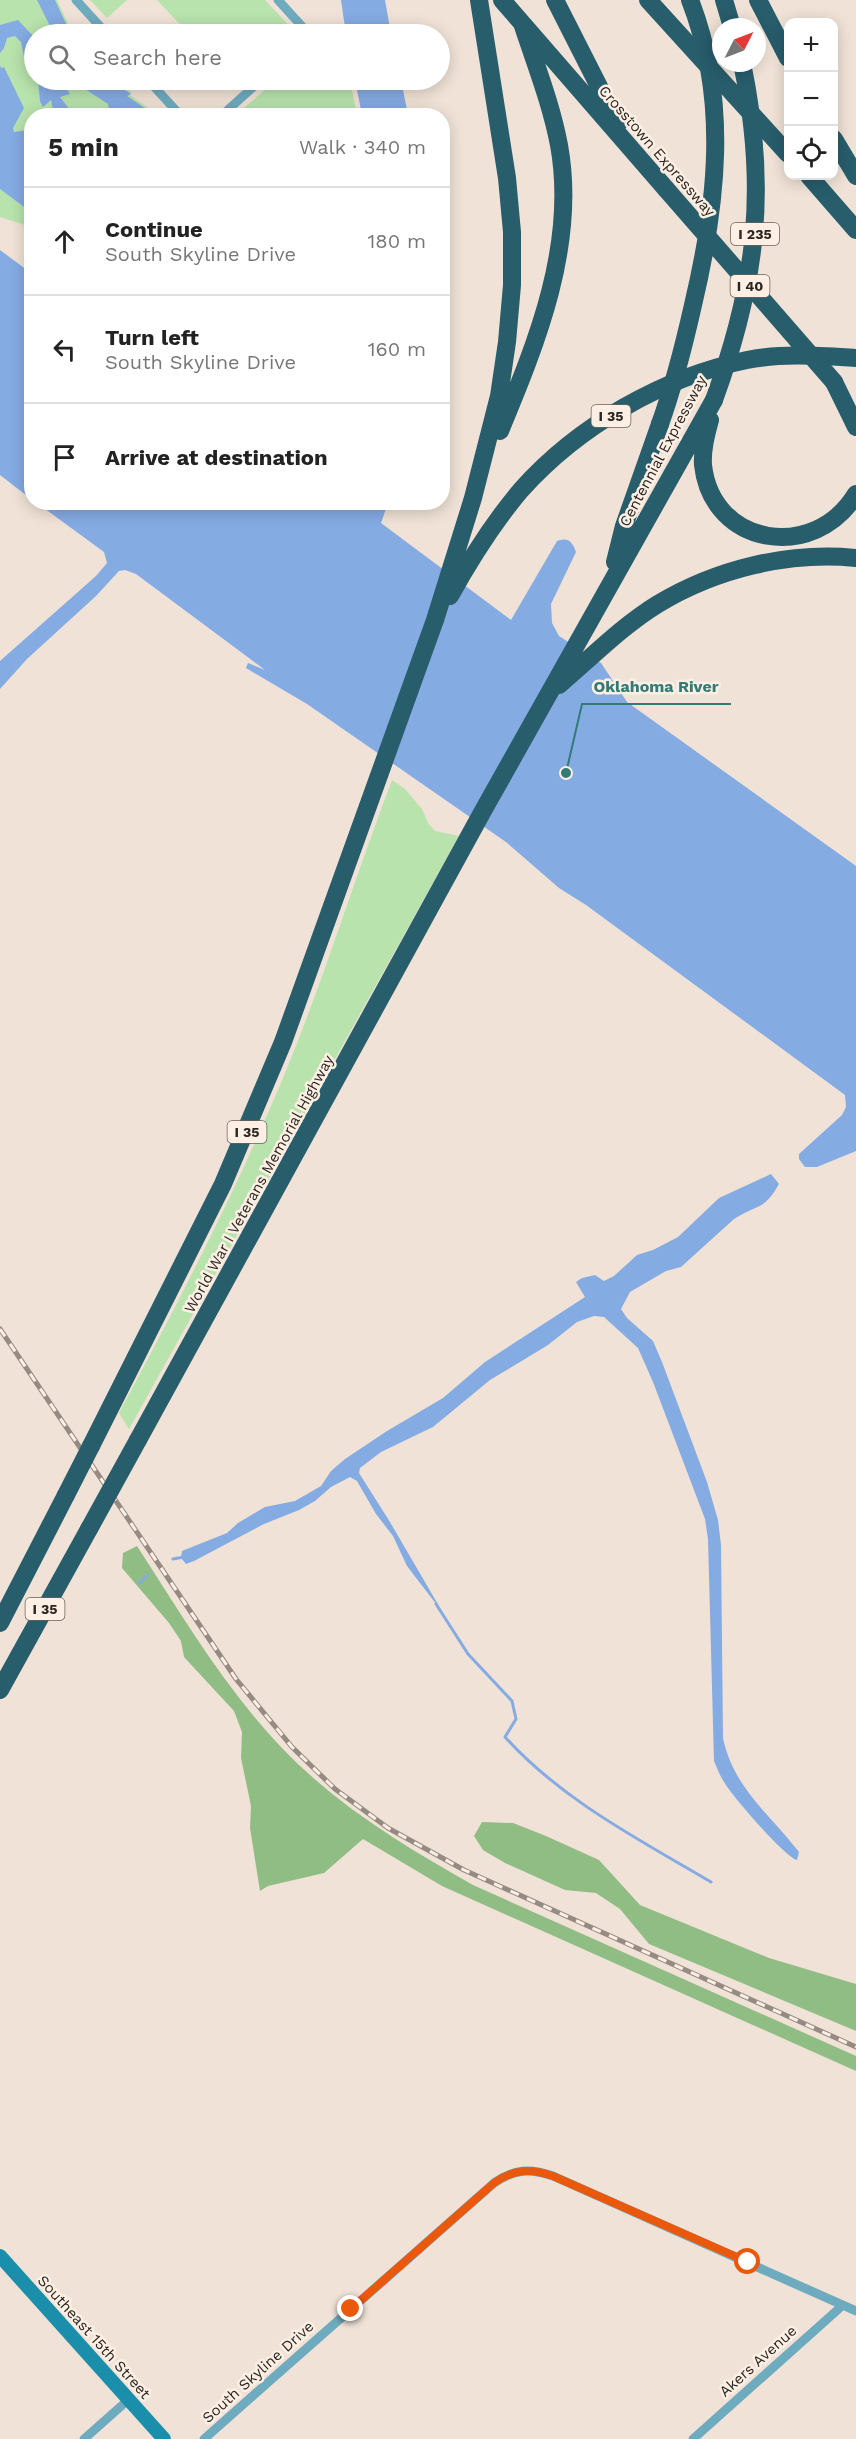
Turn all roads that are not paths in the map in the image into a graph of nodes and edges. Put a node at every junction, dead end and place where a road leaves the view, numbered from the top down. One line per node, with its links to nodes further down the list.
1 (76, 0): 12 (street)
2 (278, 0): 13 (street)
3 (479, 0): 32 (highway)
4 (502, 0): 11 (highway, Crosstown Expressway / I 40)
5 (555, 0): 21 (highway)
6 (648, 0): 22 (highway)
7 (690, 0): 34 (highway, bridge)
8 (724, 0): 10 (highway)
9 (758, 0): 14 (highway)
10 (729, 18)
11 (522, 23): 21 (highway, Crosstown Expressway / I 40); 32 (highway)
12 (98, 24)
13 (300, 24)
14 (784, 49)
15 (744, 72): 28 (highway, Centennial Expressway / I 235, bridge)
16 (157, 90): 18 (street)
17 (250, 90): 19 (street)
18 (174, 108)
19 (230, 108)
20 (838, 146): 23 (highway)
21 (631, 148): 27 (highway, Crosstown Expressway / I 40, bridge)
22 (784, 149)
23 (856, 176)
24 (812, 180): 25 (highway)
25 (856, 230)
26 (856, 358): 35 (highway, I 35)
27 (834, 382): 29 (highway, Crosstown Expressway / I 40); 30 (highway)
28 (714, 400): 31 (highway); 34 (highway, Centennial Expressway / I 235)
29 (856, 407)
30 (856, 427)
31 (856, 494)
32 (473, 498): 35 (highway)
33 (856, 558): 36 (highway, I 35)
34 (609, 587): 36 (highway, Centennial Expressway / I 235)
35 (435, 621): 37 (highway, World War I Veterans Memorial Highway / I 35, bridge)
36 (548, 694): 40 (highway, World War I Veterans Memorial Highway / I 35, bridge)
37 (31, 1563): 38 (highway); 39 (highway, World War I Veterans Memorial Highway / I 35)
38 (0, 1608)
39 (0, 1623)
40 (0, 1690)
41 (0, 2256): 44 (main road, Southeast 15th Street)
42 (843, 2305): 43 (street, South Skyline Drive); 47 (street, South Skyline Drive); 48 (street, Akers Avenue)
43 (856, 2311)
44 (128, 2400): 45 (street); 46 (main road, Southeast 15th Street)
45 (84, 2439)
46 (164, 2439)
47 (204, 2439)
48 (693, 2439)

